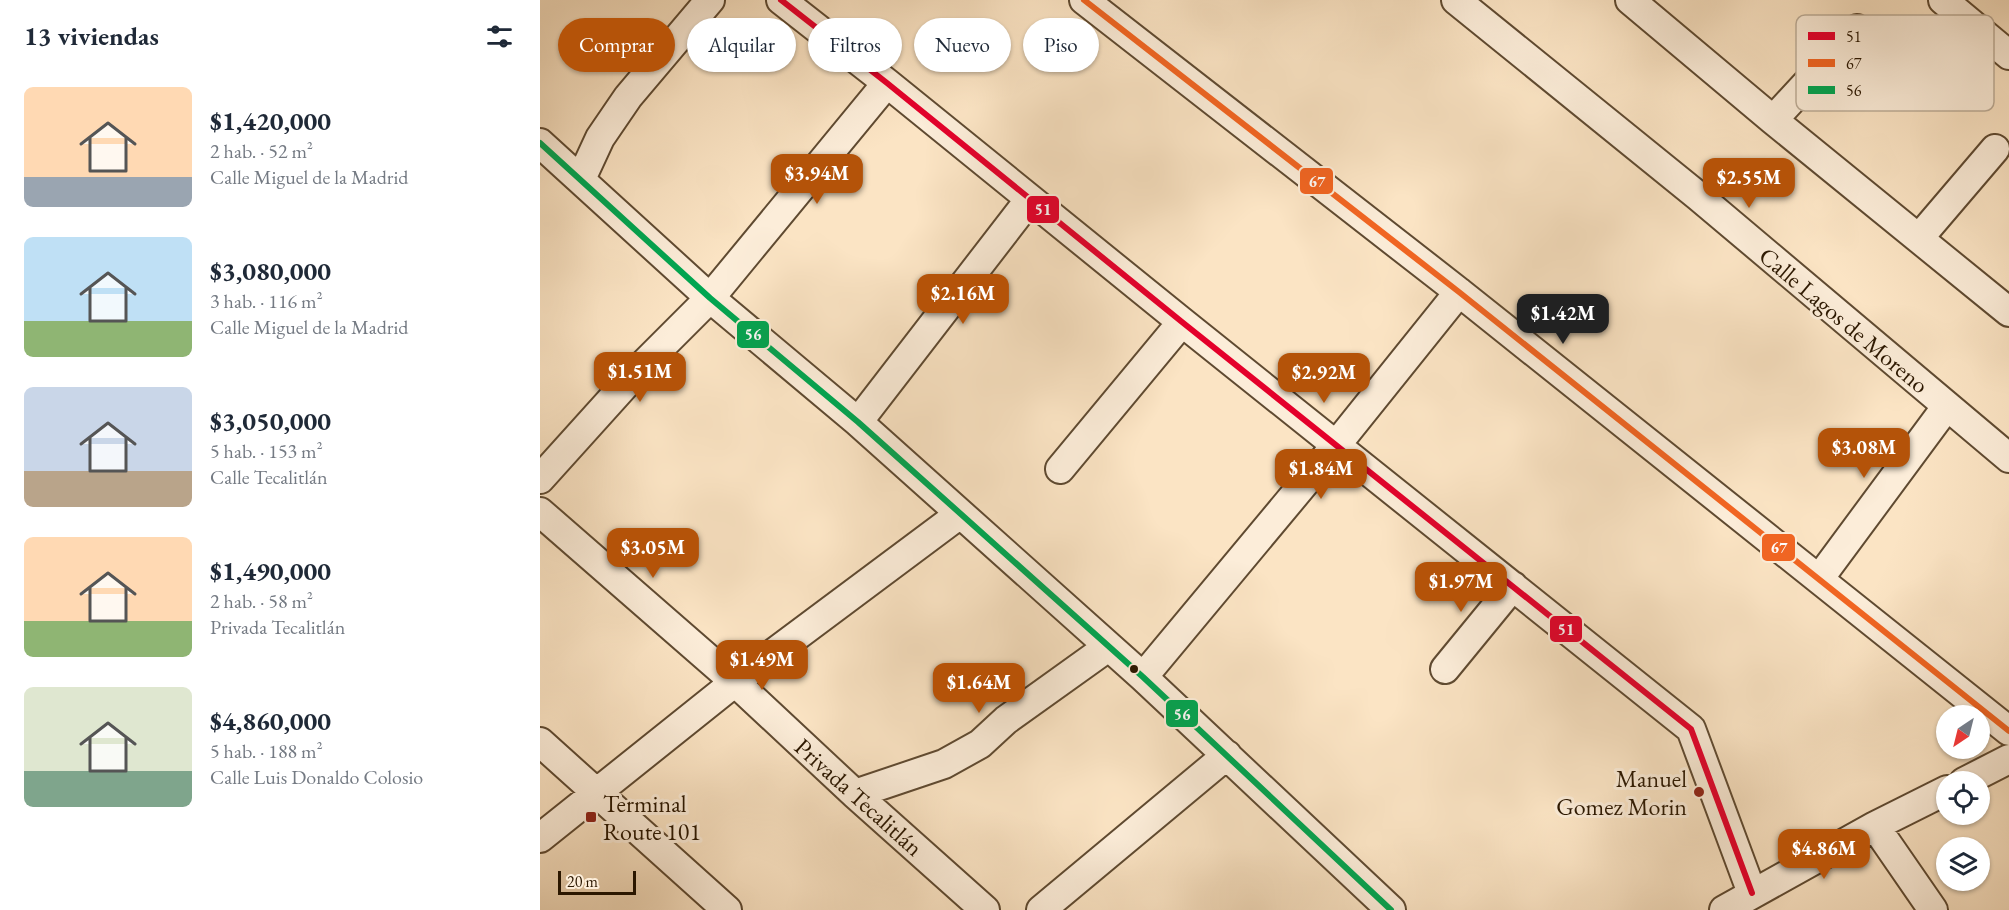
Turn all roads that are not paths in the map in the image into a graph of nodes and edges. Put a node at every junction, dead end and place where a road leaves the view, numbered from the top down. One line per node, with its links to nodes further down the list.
1 (710, 0): 15 (street)
2 (781, 0): 10 (street)
3 (1084, 0): 18 (street)
4 (1456, 0): 22 (street, Calle Lagos de Moreno)
5 (1630, 0): 12 (street)
6 (1943, 0): 7 (street)
7 (1961, 15)
8 (1994, 42): 9 (street)
9 (2009, 54)
10 (887, 83): 16 (street); 19 (street)
11 (1796, 95): 12 (street)
12 (1773, 120): 17 (street)
13 (540, 143): 15 (street)
14 (1995, 149): 17 (street)
15 (580, 179): 19 (street)
16 (1030, 199): 21 (street); 23 (street)
17 (1919, 238): 20 (street)
18 (1459, 292): 24 (street); 30 (street)
19 (710, 298): 23 (street); 27 (street)
20 (2009, 312)
21 (1182, 322): 24 (street); 26 (street)
22 (1947, 406): 25 (street, Calle Lagos de Moreno); 30 (street)
23 (858, 422): 29 (street)
24 (1337, 444): 31 (street); 34 (street)
25 (2009, 458)
26 (1060, 469)
27 (540, 479)
28 (540, 512): 35 (street, Privada Tecalitlán)
29 (960, 514): 32 (street); 35 (street)
30 (1819, 579): 36 (street)
31 (1513, 586): 33 (street); 46 (street)
32 (1108, 648): 34 (street); 42 (street)
33 (1445, 669)
34 (1143, 677): 38 (street)
35 (735, 682): 41 (street); 42 (street, Privada Tecalitlán)
36 (2009, 731)
37 (540, 742): 41 (street)
38 (1227, 755): 49 (street); 50 (street)
39 (2009, 759): 40 (street)
40 (1986, 771)
41 (597, 793): 45 (street); 47 (street)
42 (855, 794): 48 (street, Privada Tecalitlán)
43 (1936, 796): 44 (street)
44 (1875, 826): 46 (street); 52 (street)
45 (540, 838)
46 (1752, 893): 51 (street)
47 (727, 910)
48 (984, 910)
49 (1041, 910)
50 (1391, 910)
51 (1724, 910)
52 (1933, 910)

